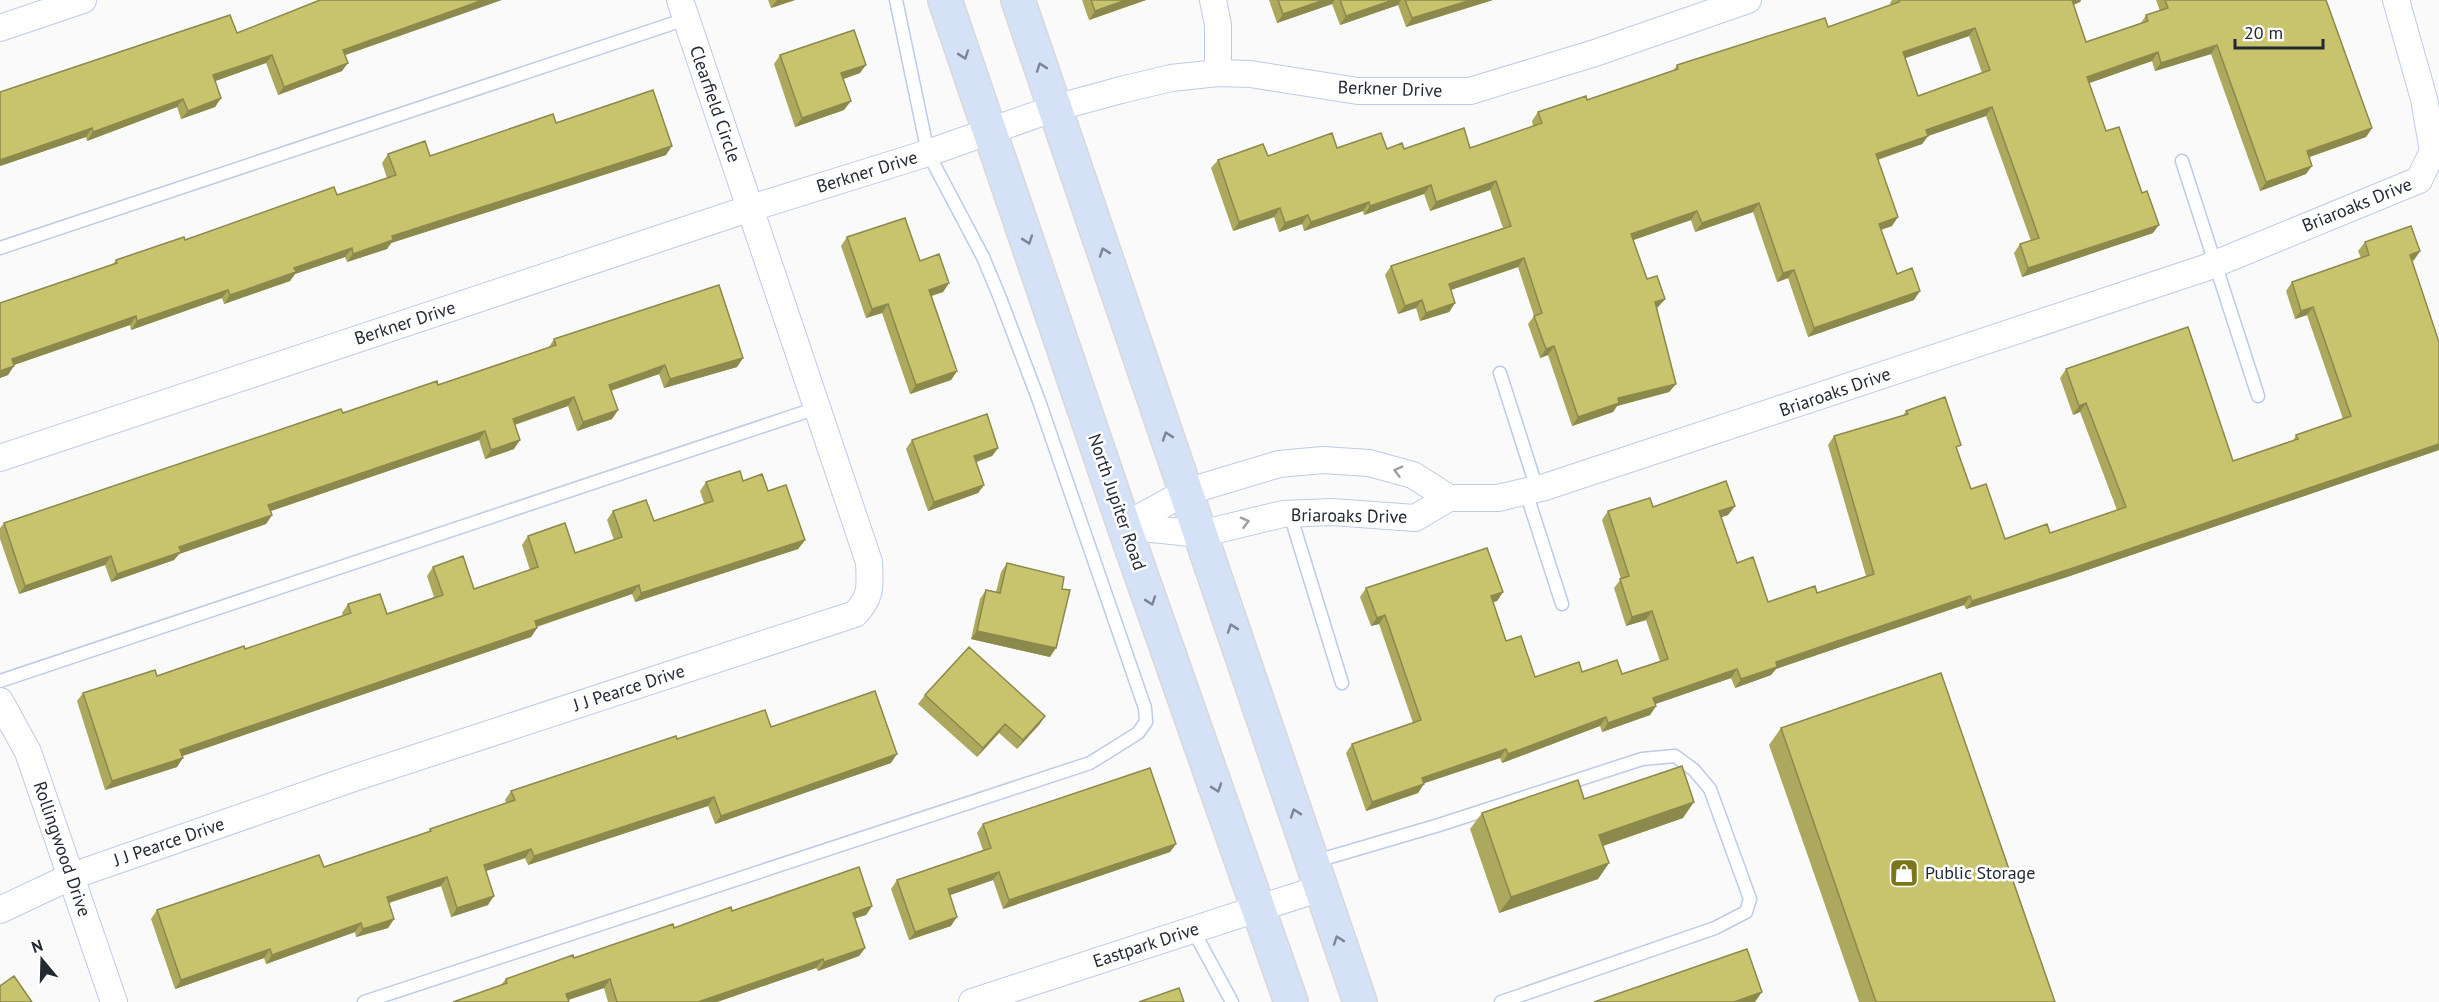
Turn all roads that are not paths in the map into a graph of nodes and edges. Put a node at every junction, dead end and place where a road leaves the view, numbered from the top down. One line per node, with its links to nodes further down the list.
1 (83, 0): 9 (street)
2 (896, 0): 13 (lane)
3 (945, 0): 12 (main road, North Jupiter Road, one-way to 12)
4 (1018, 0): 11 (main road, one-way to 4)
5 (1213, 0): 10 (street)
6 (1748, 0): 10 (street, Berkner Drive)
7 (2396, 0): 15 (street, Briaroaks Drive)
8 (683, 9): 16 (street, Clearfield Circle); 17 (lane)
9 (0, 28)
10 (1218, 73): 11 (street, Berkner Drive)
11 (1056, 108): 12 (street, Berkner Drive); 24 (main road, one-way to 11)
12 (991, 132): 13 (street, Berkner Drive); 27 (main road, North Jupiter Road, one-way to 27)
13 (928, 153): 16 (street, Berkner Drive); 40 (lane)
14 (2182, 161): 18 (lane)
15 (2432, 174): 18 (street, Briaroaks Drive)
16 (751, 208): 21 (street, J J Pearce Drive); 22 (street, Berkner Drive)
17 (0, 248)
18 (2217, 263): 20 (lane); 23 (street, Briaroaks Drive)
19 (1500, 373): 23 (lane)
20 (2258, 396)
21 (817, 408): 30 (lane); 34 (street, J J Pearce Drive)
22 (0, 458)
23 (1532, 490): 25 (street, Briaroaks Drive); 29 (lane)
24 (1186, 492): 25 (street, one-way to 24); 27 (street); 28 (main road)
25 (1449, 498): 26 (street, Briaroaks Drive)
26 (1290, 514): 28 (street, Briaroaks Drive, one-way to 26); 31 (lane)
27 (1124, 526): 28 (street, Briaroaks Drive); 35 (main road, North Jupiter Road, one-way to 35)
28 (1200, 534): 33 (main road, one-way to 28)
29 (1562, 604)
30 (0, 681)
31 (1342, 683)
32 (0, 701): 34 (street, Rollingwood Drive)
33 (1316, 875): 35 (street, Eastpark Drive); 44 (main road, one-way to 33); 45 (lane)
34 (72, 876): 36 (street, J J Pearce Drive); 39 (street, Rollingwood Drive)
35 (1259, 908): 37 (street, Eastpark Drive); 43 (main road, North Jupiter Road)
36 (0, 910)
37 (1193, 930): 38 (street, Eastpark Drive); 42 (lane)
38 (1035, 992): 41 (street, Eastpark Drive)
39 (114, 1002)
40 (364, 1002)
41 (972, 1002)
42 (1232, 1002)
43 (1292, 1002)
44 (1360, 1002)
45 (1501, 1002)

